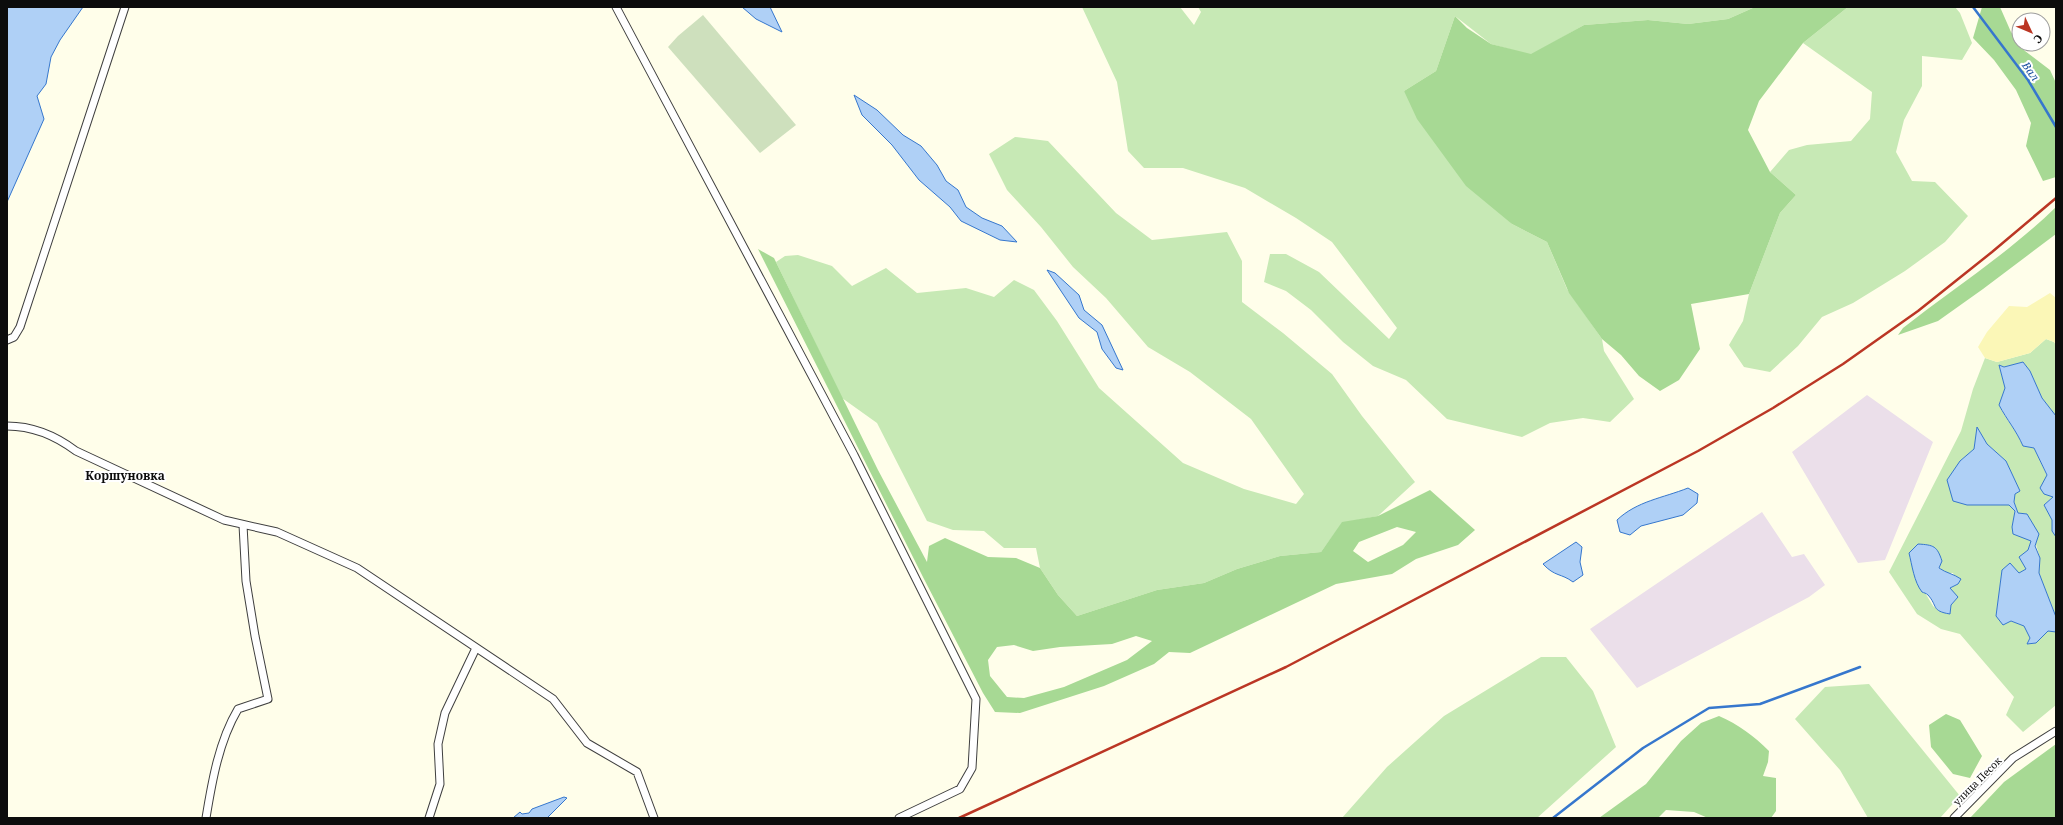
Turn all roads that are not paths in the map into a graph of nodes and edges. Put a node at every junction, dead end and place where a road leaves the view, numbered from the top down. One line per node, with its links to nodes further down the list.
1 (125, 7): 3 (street)
2 (616, 7): 11 (street)
3 (7, 340)
4 (7, 426): 5 (street)
5 (243, 525): 6 (street); 8 (street)
6 (476, 648): 9 (street); 10 (street)
7 (2056, 731): 12 (street, улица Песок)
8 (206, 818)
9 (429, 818)
10 (654, 818)
11 (899, 818)
12 (1954, 818)

